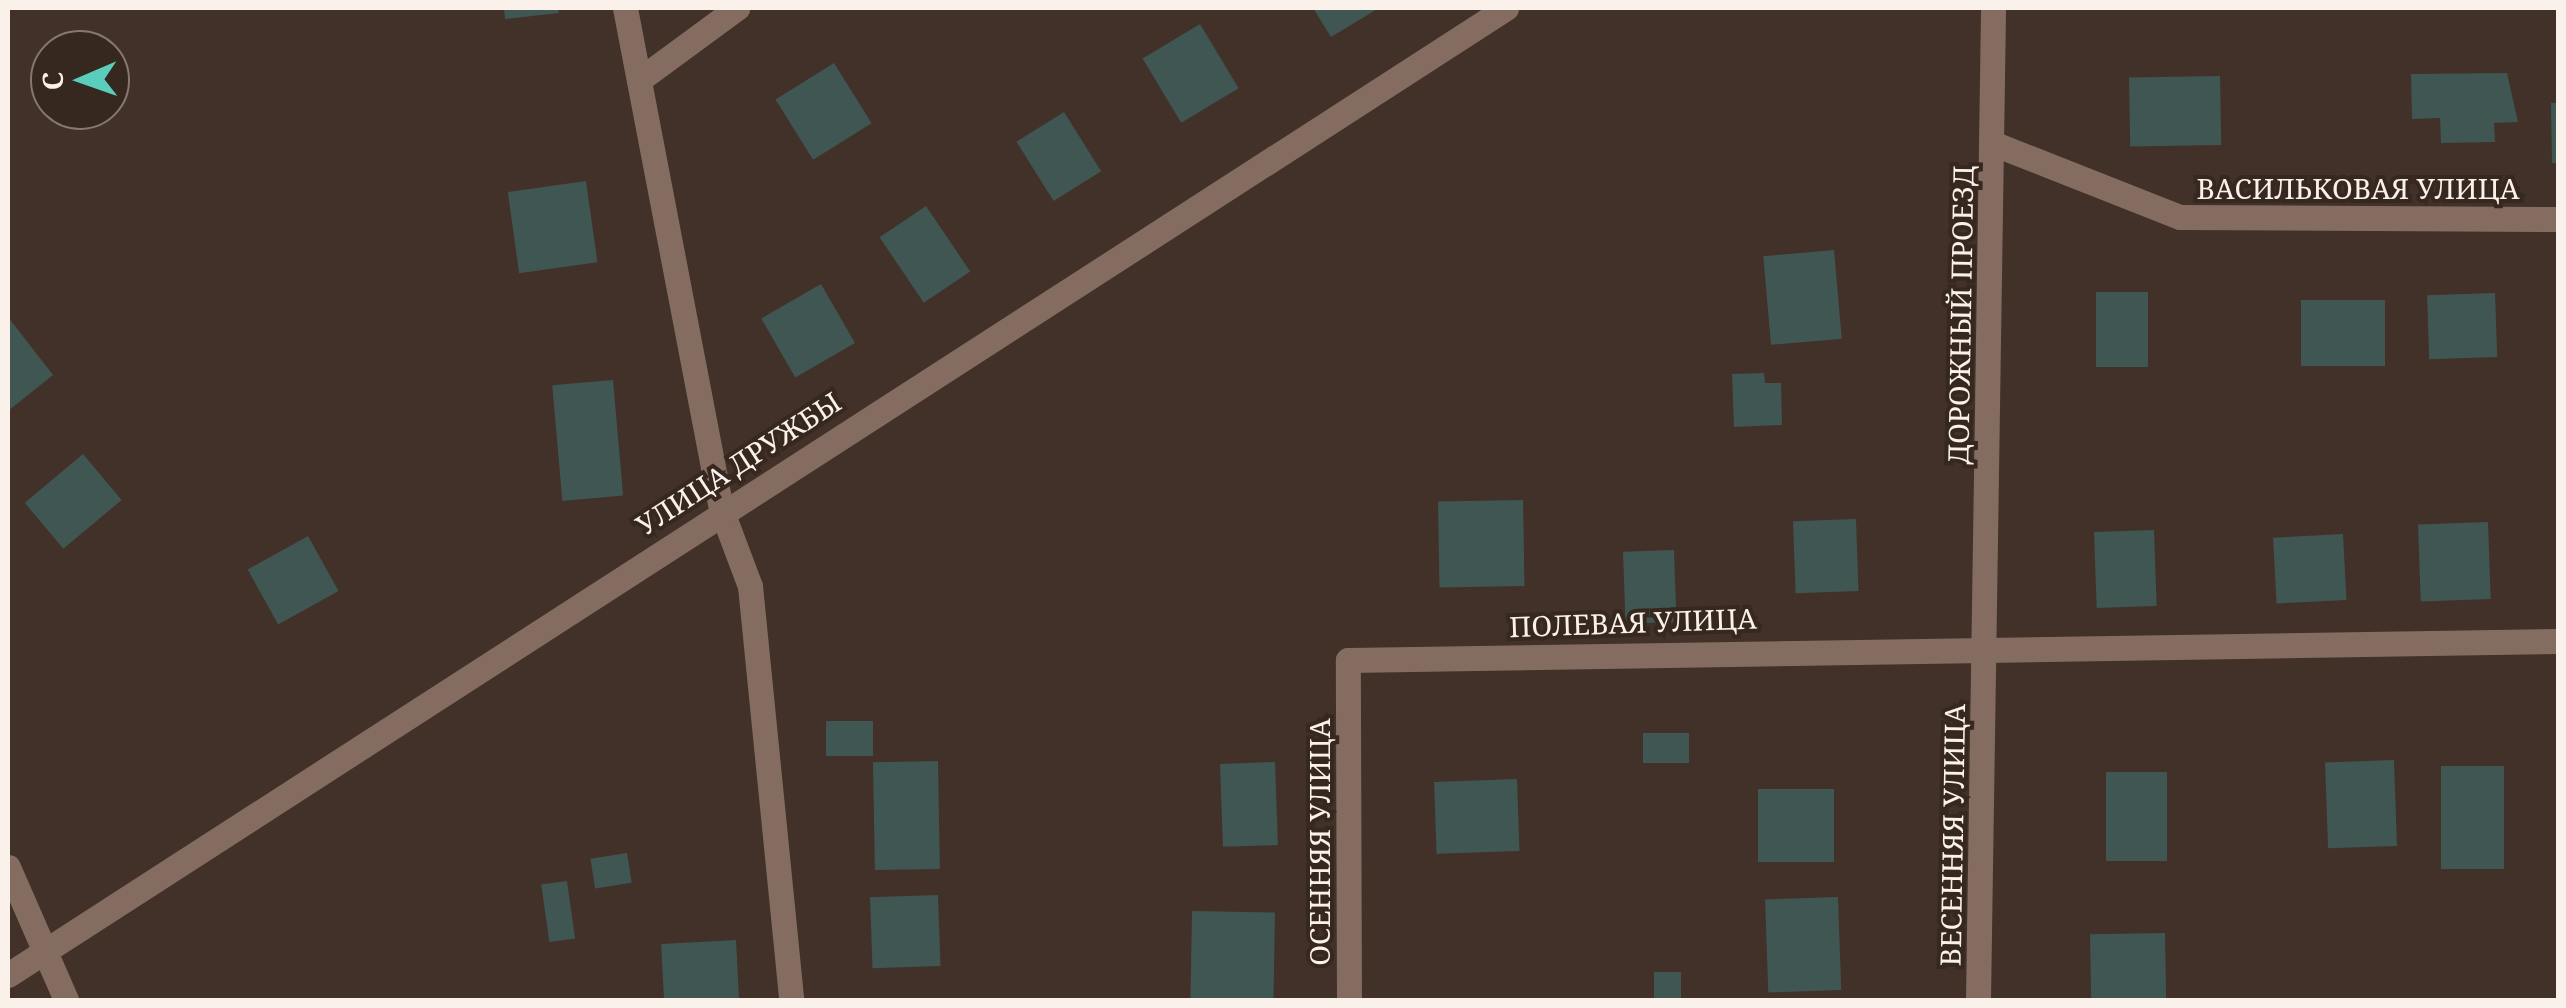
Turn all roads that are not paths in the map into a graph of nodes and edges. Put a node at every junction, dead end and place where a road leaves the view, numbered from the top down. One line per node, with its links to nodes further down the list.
1 (625, 8): 5 (street)
2 (738, 8): 5 (street)
3 (1506, 8): 8 (street, УЛИЦА ДРУЖБЫ)
4 (1993, 8): 6 (street, ДОРОЖНЫЙ ПРОЕЗД)
5 (639, 80): 8 (street)
6 (1992, 143): 7 (street, ВАСИЛЬКОВАЯ УЛИЦА); 10 (street, ДОРОЖНЫЙ ПРОЕЗД)
7 (2558, 219)
8 (721, 509): 13 (street, УЛИЦА ДРУЖБЫ); 16 (street)
9 (2558, 641): 10 (street)
10 (1986, 661): 11 (street, ПОЛЕВАЯ УЛИЦА); 18 (street, ВЕСЕННЯЯ УЛИЦА)
11 (1348, 672): 17 (street, ОСЕННЯЯ УЛИЦА)
12 (8, 867): 13 (street)
13 (45, 949): 14 (street, УЛИЦА ДРУЖБЫ); 15 (street)
14 (8, 975)
15 (66, 1000)
16 (791, 1000)
17 (1349, 1000)
18 (1978, 1000)

